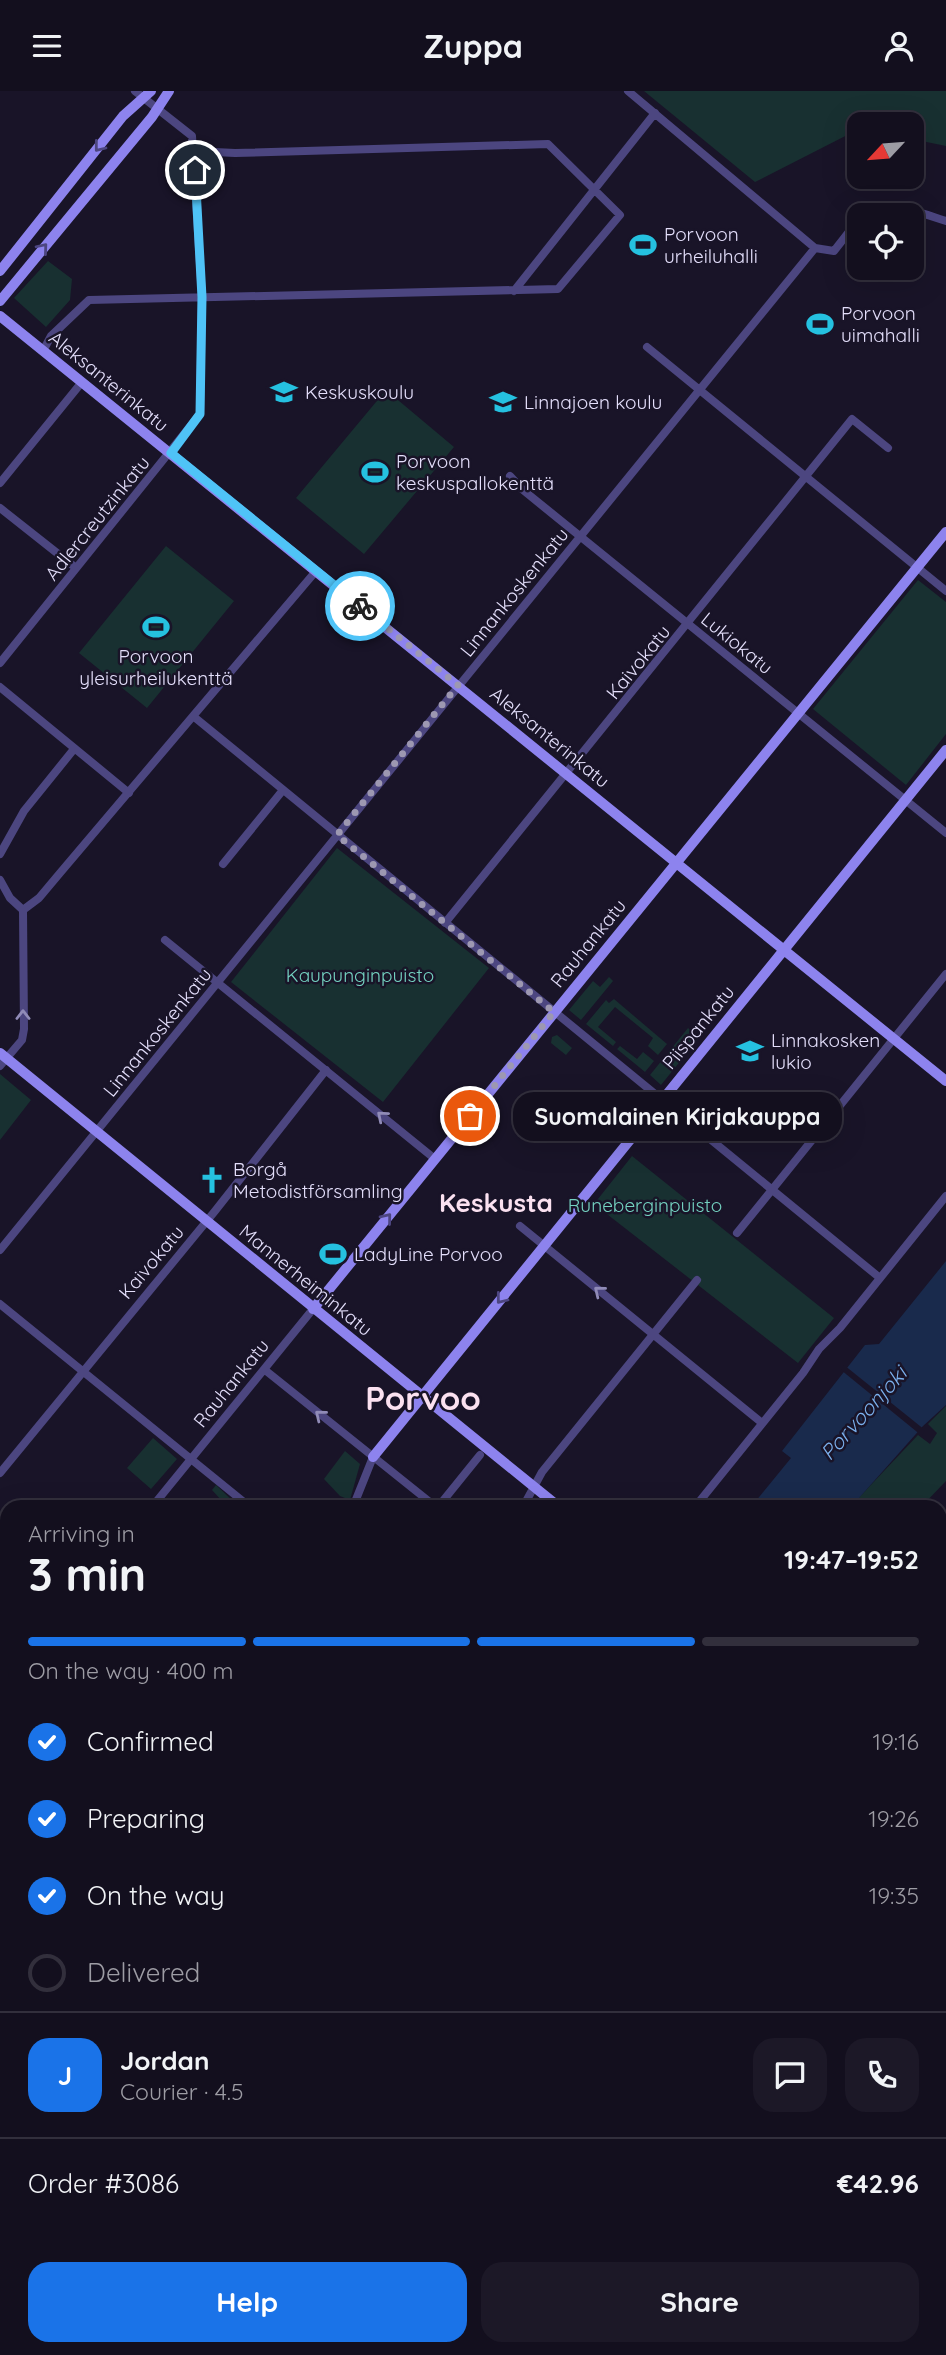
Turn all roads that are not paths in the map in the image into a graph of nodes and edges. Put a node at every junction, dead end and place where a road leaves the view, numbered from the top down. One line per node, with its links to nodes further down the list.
1 (169, 91): 4 (main road)
2 (628, 91): 5 (street)
3 (143, 93): 4 (street, Adlercreutzinkatu); 12 (main road, one-way to 12)
4 (159, 107): 6 (street, Adlercreutzinkatu); 15 (main road, one-way to 4)
5 (655, 113): 7 (street); 11 (street)
6 (194, 151): 7 (street); 14 (street, Adlercreutzinkatu)
7 (595, 187): 13 (street); 13 (street)
8 (924, 215): 9 (street)
9 (946, 221)
10 (847, 235): 11 (street)
11 (815, 248): 20 (street, Linnankoskenkatu)
12 (0, 271)
13 (514, 291): 14 (street)
14 (202, 297): 18 (street); 22 (street, Adlercreutzinkatu)
15 (0, 300)
16 (0, 316): 18 (main road, Aleksanterinkatu)
17 (647, 347): 20 (street)
18 (43, 351): 19 (main road, Aleksanterinkatu)
19 (82, 382): 22 (main road, Aleksanterinkatu); 25 (street)
20 (699, 391): 24 (street); 28 (street, Linnankoskenkatu)
21 (888, 448): 24 (street, Kaivokatu)
22 (171, 453): 30 (street, Adlercreutzinkatu); 31 (main road, Aleksanterinkatu)
23 (510, 476): 28 (street, Lukiokatu)
24 (806, 478): 29 (street); 33 (street, Kaivokatu)
25 (0, 483)
26 (0, 507): 30 (street)
27 (946, 531): 29 (main road, Rauhankatu)
28 (581, 536): 33 (street, Lukiokatu); 35 (street, Linnankoskenkatu)
29 (917, 567): 32 (street); 37 (main road, Rauhankatu)
30 (76, 569): 34 (street, Adlercreutzinkatu)
31 (316, 571): 35 (main road, Aleksanterinkatu); 38 (street)
32 (946, 591)
33 (689, 624): 37 (street, Lukiokatu); 41 (street, Kaivokatu)
34 (0, 663)
35 (458, 685): 41 (main road, Aleksanterinkatu); 46 (street, Linnankoskenkatu)
36 (0, 687): 39 (street)
37 (798, 712): 44 (street, Lukiokatu); 48 (main road, Rauhankatu)
38 (193, 716): 42 (street); 43 (street)
39 (74, 749): 43 (street); 47 (street)
40 (946, 750): 44 (main road, Piispankatu)
41 (567, 774): 48 (main road, Aleksanterinkatu); 52 (street, Kaivokatu)
42 (283, 790): 46 (street); 49 (street)
43 (129, 793): 51 (street)
44 (905, 800): 45 (street, Lukiokatu); 54 (main road, Piispankatu)
45 (946, 833)
46 (337, 835): 52 (street); 56 (street, Linnankoskenkatu)
47 (0, 854)
48 (676, 863): 54 (main road, Aleksanterinkatu); 57 (main road, Rauhankatu)
49 (223, 864)
50 (0, 880): 51 (street)
51 (23, 910): 59 (street, one-way to 51)
52 (445, 923): 57 (street)
53 (165, 940): 56 (street)
54 (784, 950): 58 (main road, Aleksanterinkatu); 62 (main road, Piispankatu)
55 (946, 974): 58 (street)
56 (217, 982): 60 (street); 63 (street, Linnankoskenkatu)
57 (554, 1012): 62 (street); 64 (main road, Rauhankatu)
58 (894, 1039): 61 (main road, Aleksanterinkatu); 65 (street)
59 (2, 1059): 63 (main road, Mannerheiminkatu)
60 (326, 1070): 64 (street, one-way to 60); 67 (street, Kaivokatu)
61 (946, 1081)
62 (662, 1098): 65 (street); 70 (main road, Piispankatu)
63 (97, 1132): 67 (main road, Mannerheiminkatu); 71 (street, Linnankoskenkatu)
64 (435, 1159): 75 (main road, Rauhankatu, one-way to 64)
65 (772, 1189): 69 (street); 72 (street)
66 (946, 1196): 72 (street)
67 (206, 1221): 75 (main road, Mannerheiminkatu); 77 (street, Kaivokatu)
68 (520, 1226): 70 (street)
69 (737, 1233)
70 (544, 1245): 76 (street, one-way to 70); 79 (main road, Piispankatu, one-way to 79)
71 (0, 1250)
72 (880, 1278): 80 (street)
73 (697, 1280): 76 (street)
74 (0, 1304): 77 (street)
75 (313, 1309): 78 (street, Rauhankatu); 79 (main road, Mannerheiminkatu)
76 (652, 1333): 80 (street); 85 (street)
77 (83, 1369): 83 (street); 84 (street, Kaivokatu)
78 (265, 1370): 82 (street, one-way to 78); 83 (street, Rauhankatu)
79 (423, 1397): 82 (main road, Piispankatu); 85 (main road, Mannerheiminkatu)
80 (762, 1423): 93 (street)
81 (480, 1455): 90 (street)
82 (373, 1457): 88 (street); 89 (street)
83 (193, 1458): 86 (street, Rauhankatu); 87 (street)
84 (0, 1473)
85 (533, 1485): 91 (street); 92 (main road, Mannerheiminkatu)
86 (158, 1500)
87 (242, 1500)
88 (356, 1500)
89 (428, 1500)
90 (443, 1500)
91 (526, 1500)
92 (551, 1500)
93 (701, 1500)

